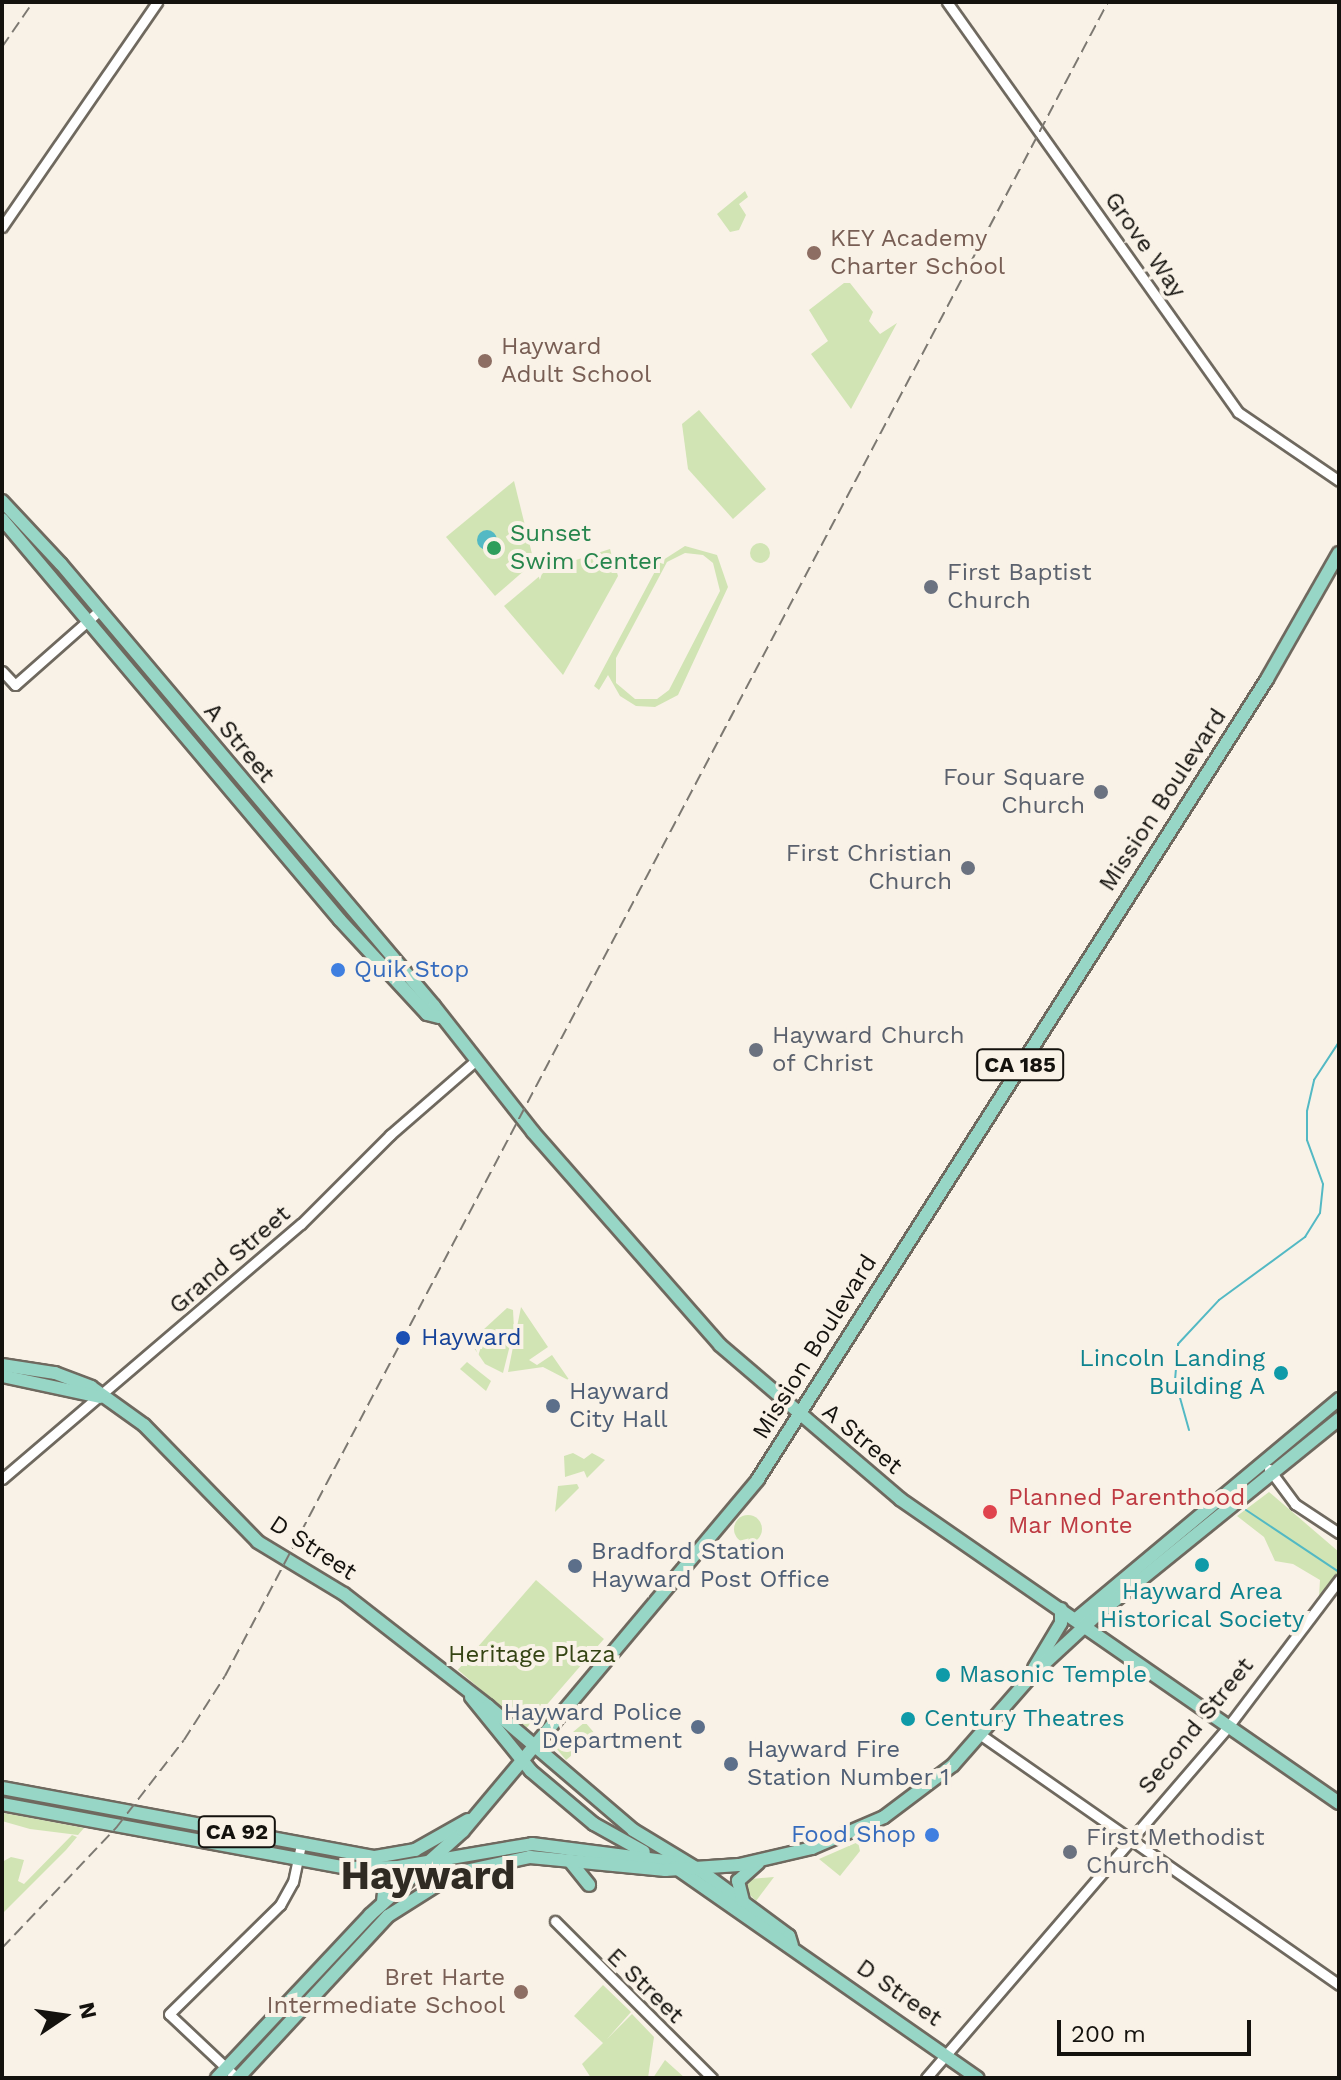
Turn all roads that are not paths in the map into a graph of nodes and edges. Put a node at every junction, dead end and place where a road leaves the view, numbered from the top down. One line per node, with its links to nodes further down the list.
1 (157, 2): 3 (street)
2 (947, 2): 4 (street, Grove Way)
3 (2, 227)
4 (1339, 481)
5 (2, 501): 8 (main road, A Street)
6 (2, 519): 9 (main road, A Street)
7 (1339, 553): 17 (main road, Mission Boulevard / CA 185)
8 (99, 611): 9 (street); 11 (main road, A Street)
9 (88, 621): 10 (street); 11 (main road, A Street)
10 (2, 671)
11 (439, 1017): 12 (main road, A Street)
12 (475, 1061): 15 (street, Grand Street); 17 (main road, A Street)
13 (2, 1365): 15 (main road, D Street)
14 (2, 1376): 15 (main road, D Street)
15 (102, 1397): 21 (street, Grand Street); 27 (main road, D Street)
16 (1339, 1399): 19 (main road)
17 (798, 1414): 24 (main road, A Street); 30 (main road, Mission Boulevard)
18 (1339, 1419): 20 (main road)
19 (1262, 1461): 20 (street); 25 (main road)
20 (1272, 1472): 22 (street); 25 (main road)
21 (2, 1479)
22 (1339, 1533)
23 (1337, 1582): 28 (street, Second Street)
24 (1061, 1609): 25 (main road, A Street); 26 (main road)
25 (1080, 1623): 26 (main road); 28 (main road, A Street)
26 (1022, 1688): 29 (main road)
27 (471, 1697): 30 (main road, D Street); 31 (main road, D Street)
28 (1227, 1728): 33 (main road, A Street); 36 (street, Second Street)
29 (981, 1735): 36 (street); 42 (main road)
30 (532, 1744): 31 (main road, Mission Boulevard); 43 (main road, D Street)
31 (522, 1756): 35 (main road, Mission Boulevard); 38 (main road, D Street)
32 (2, 1788): 37 (main road, CA 92)
33 (1339, 1803)
34 (2, 1804): 39 (main road, CA 92)
35 (477, 1814): 37 (main road, CA 92); 41 (main road, Mission Boulevard)
36 (1129, 1839): 51 (street); 52 (street, Second Street)
37 (301, 1844): 39 (street)
38 (658, 1857): 41 (main road); 43 (main road); 45 (main road, D Street)
39 (299, 1860): 44 (main road, CA 92); 53 (street)
40 (569, 1860): 45 (main road); 46 (main road); 54 (main road)
41 (433, 1861): 44 (main road, CA 92); 47 (main road, Mission Boulevard)
42 (760, 1861): 43 (main road); 48 (main road)
43 (695, 1867): 45 (main road); 48 (main road, D Street)
44 (363, 1869): 47 (main road)
45 (679, 1870): 50 (main road, D Street)
46 (589, 1885)
47 (383, 1903): 53 (main road, Mission Boulevard)
48 (751, 1910): 50 (main road, D Street)
49 (555, 1921): 55 (street, E Street)
50 (792, 1946): 52 (main road, D Street)
51 (1339, 1985)
52 (944, 2053): 56 (street, Second Street); 57 (main road, D Street)
53 (222, 2073): 54 (street)
54 (237, 2078)
55 (712, 2078)
56 (926, 2078)
57 (978, 2078)

